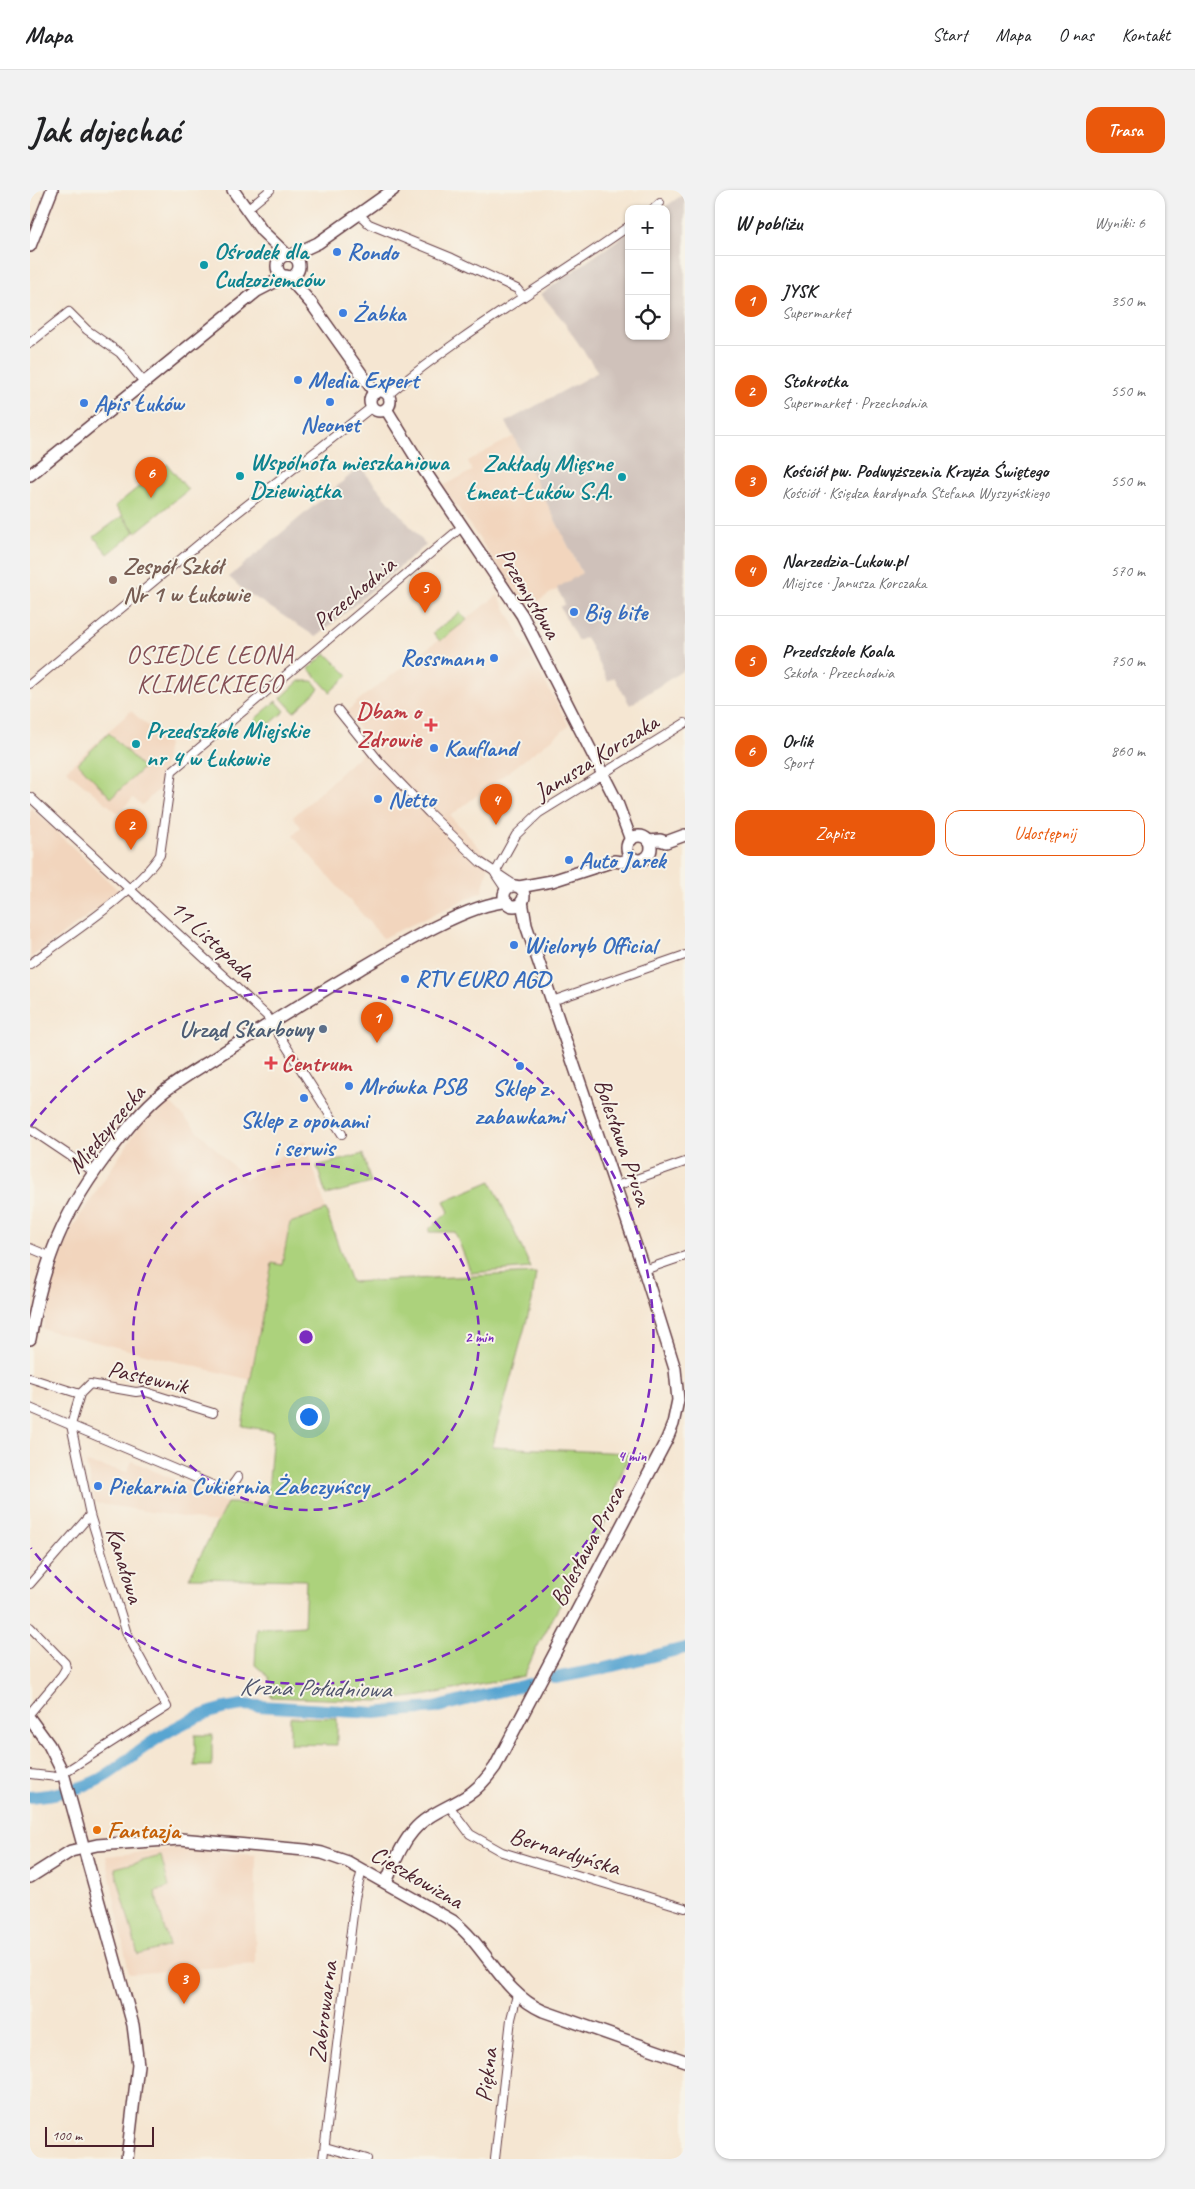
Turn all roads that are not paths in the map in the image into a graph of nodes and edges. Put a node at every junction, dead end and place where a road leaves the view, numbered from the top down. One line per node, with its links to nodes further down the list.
1 (52, 190): 9 (street)
2 (233, 190): 7 (street)
3 (270, 190): 7 (street)
4 (392, 190): 8 (street)
5 (660, 203): 6 (street)
6 (658, 205)
7 (247, 209): 13 (street)
8 (359, 214): 11 (street); 16 (street)
9 (35, 221): 12 (street)
10 (625, 229): 16 (street)
11 (318, 244): 13 (street); 14 (street)
12 (30, 246)
13 (284, 260): 14 (street); 14 (street); 15 (street)
14 (293, 272): 15 (street); 19 (street)
15 (257, 291): 18 (street)
16 (523, 296): 20 (street)
17 (30, 343): 18 (street)
18 (144, 382): 23 (street)
19 (375, 393): 20 (street); 21 (street)
20 (388, 395): 22 (street)
21 (372, 406): 22 (street); 25 (street)
22 (386, 409): 28 (street, Przemysłowa)
23 (30, 475)
24 (458, 531): 33 (street, Przechodnia)
25 (30, 684)
26 (338, 710): 32 (street)
27 (685, 723): 28 (street, Janusza Korczaka)
28 (602, 773): 31 (street, Przemysłowa); 32 (street, Janusza Korczaka)
29 (30, 797): 33 (street, 11 Listopada)
30 (685, 835): 31 (street, Międzyrzecka)
31 (639, 846): 34 (street, Międzyrzecka)
32 (495, 873): 34 (street)
33 (129, 888): 36 (street, Przechodnia); 38 (street, 11 Listopada)
34 (514, 895): 37 (street, Bolesława Prusa); 38 (street, Międzyrzecka)
35 (685, 955): 37 (street)
36 (30, 964)
37 (552, 1001): 43 (street, Bolesława Prusa)
38 (271, 1022): 40 (street, 11 Listopada); 42 (street, Międzyrzecka)
39 (30, 1129): 42 (street)
40 (342, 1134)
41 (685, 1162): 43 (street)
42 (94, 1172): 45 (street, Międzyrzecka)
43 (616, 1186): 47 (street, Bolesława Prusa)
44 (30, 1248): 45 (street)
45 (49, 1256): 48 (street, Międzyrzecka)
46 (685, 1256): 47 (street)
47 (644, 1270): 62 (street, Bolesława Prusa)
48 (30, 1339)
49 (30, 1378): 50 (street)
50 (80, 1394): 52 (street, Pastewnik); 53 (street, Pastewnik)
51 (30, 1408): 53 (street)
52 (213, 1413)
53 (71, 1425): 54 (street); 55 (street, Kanałowa)
54 (238, 1477)
55 (90, 1515): 56 (street); 61 (street, Kanałowa)
56 (30, 1584)
57 (30, 1627): 58 (street)
58 (30, 1713)
59 (30, 1719): 61 (street)
60 (30, 1774): 61 (street)
61 (65, 1778): 63 (street)
62 (449, 1806): 66 (street, Bolesława Prusa); 67 (street, Bernardyńska)
63 (85, 1847): 64 (street, Cieszkowizna); 65 (street, Cieszkowizna); 71 (street)
64 (362, 1870): 66 (street, Cieszkowizna); 70 (street, Zabrowarna)
65 (30, 1877)
66 (386, 1882): 68 (street, Cieszkowizna)
67 (685, 1908)
68 (517, 1995): 69 (street, Cieszkowizna); 74 (street, Piękna)
69 (685, 2061)
70 (325, 2147): 72 (street, Zabrowarna); 73 (street)
71 (127, 2159)
72 (323, 2159)
73 (367, 2159)
74 (495, 2159)

